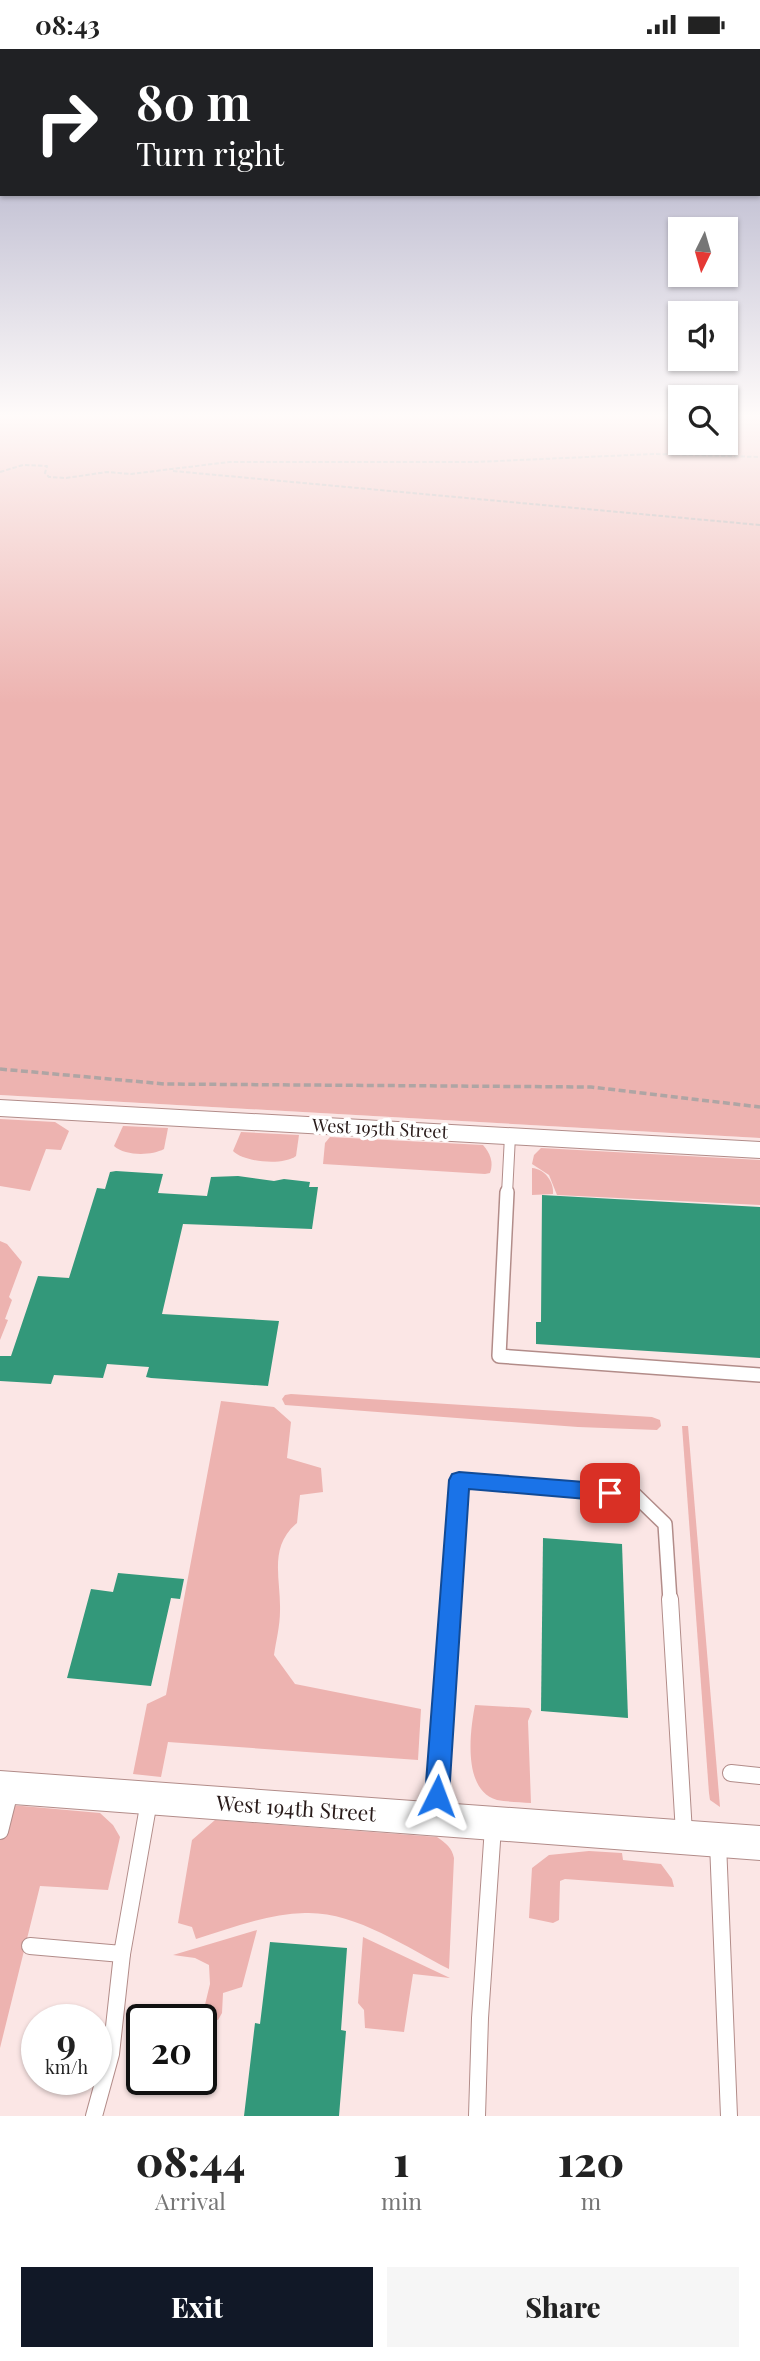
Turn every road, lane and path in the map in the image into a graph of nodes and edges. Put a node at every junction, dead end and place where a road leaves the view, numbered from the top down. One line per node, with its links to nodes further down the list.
1 (614, 511): 2 (path)
2 (760, 525)
3 (0, 1069): 4 (path)
4 (760, 1107)
5 (0, 1108): 6 (street, West 195th Street)
6 (510, 1136): 7 (street, West 195th Street); 8 (lane)
7 (760, 1150)
8 (760, 1375)
9 (731, 1773): 10 (lane)
10 (760, 1776)
11 (6, 1788): 12 (street, West 194th Street); 15 (lane)
12 (149, 1798): 13 (street, West 194th Street); 19 (lane)
13 (436, 1819): 14 (street, West 194th Street); 16 (lane)
14 (493, 1824): 16 (street, West 194th Street); 21 (lane)
15 (0, 1831)
16 (701, 1839): 17 (street, West 194th Street); 22 (lane)
17 (760, 1843)
18 (30, 1946): 19 (lane)
19 (122, 1954): 20 (lane)
20 (94, 2116)
21 (477, 2116)
22 (729, 2116)

